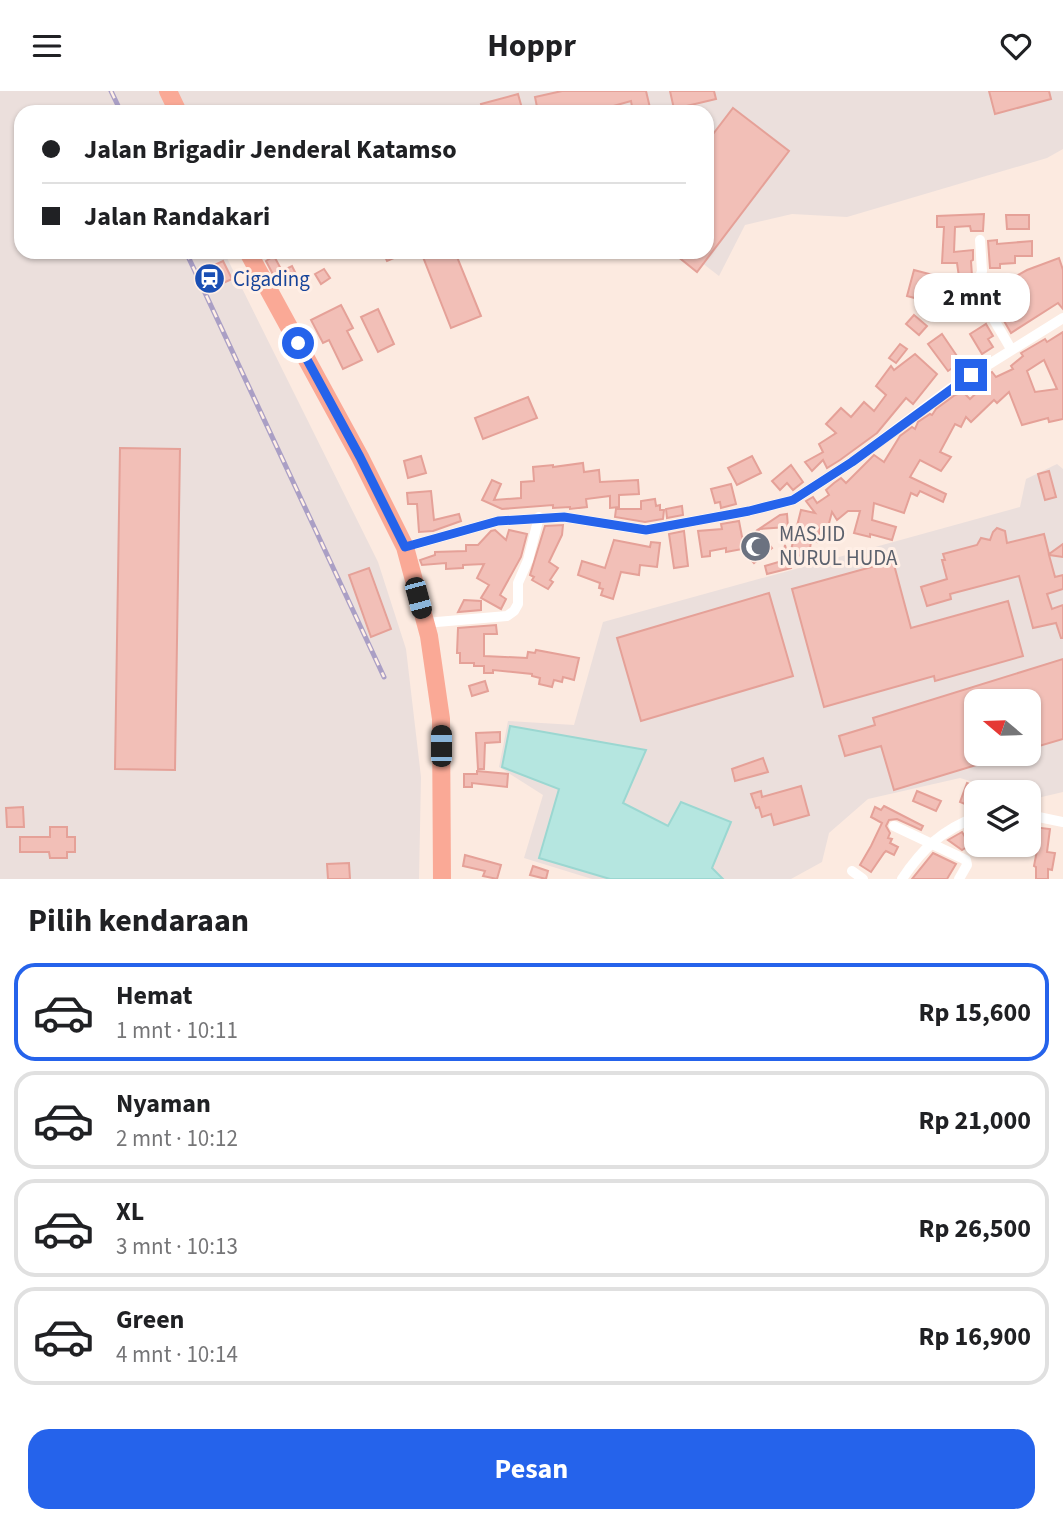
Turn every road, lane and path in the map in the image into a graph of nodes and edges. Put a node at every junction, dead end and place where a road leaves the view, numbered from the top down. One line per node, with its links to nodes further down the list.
1 (980, 240): 4 (street)
2 (252, 259): 6 (highway)
3 (1063, 318): 4 (street)
4 (1011, 349): 5 (street)
5 (539, 517): 6 (street); 7 (street)
6 (405, 547): 7 (highway)
7 (425, 623): 14 (highway)
8 (1041, 817): 9 (street)
9 (1063, 822)
10 (964, 824): 12 (street)
11 (894, 826): 12 (street)
12 (930, 844): 16 (street); 17 (street)
13 (852, 871): 15 (street)
14 (445, 879)
15 (863, 879)
16 (902, 879)
17 (959, 879)

